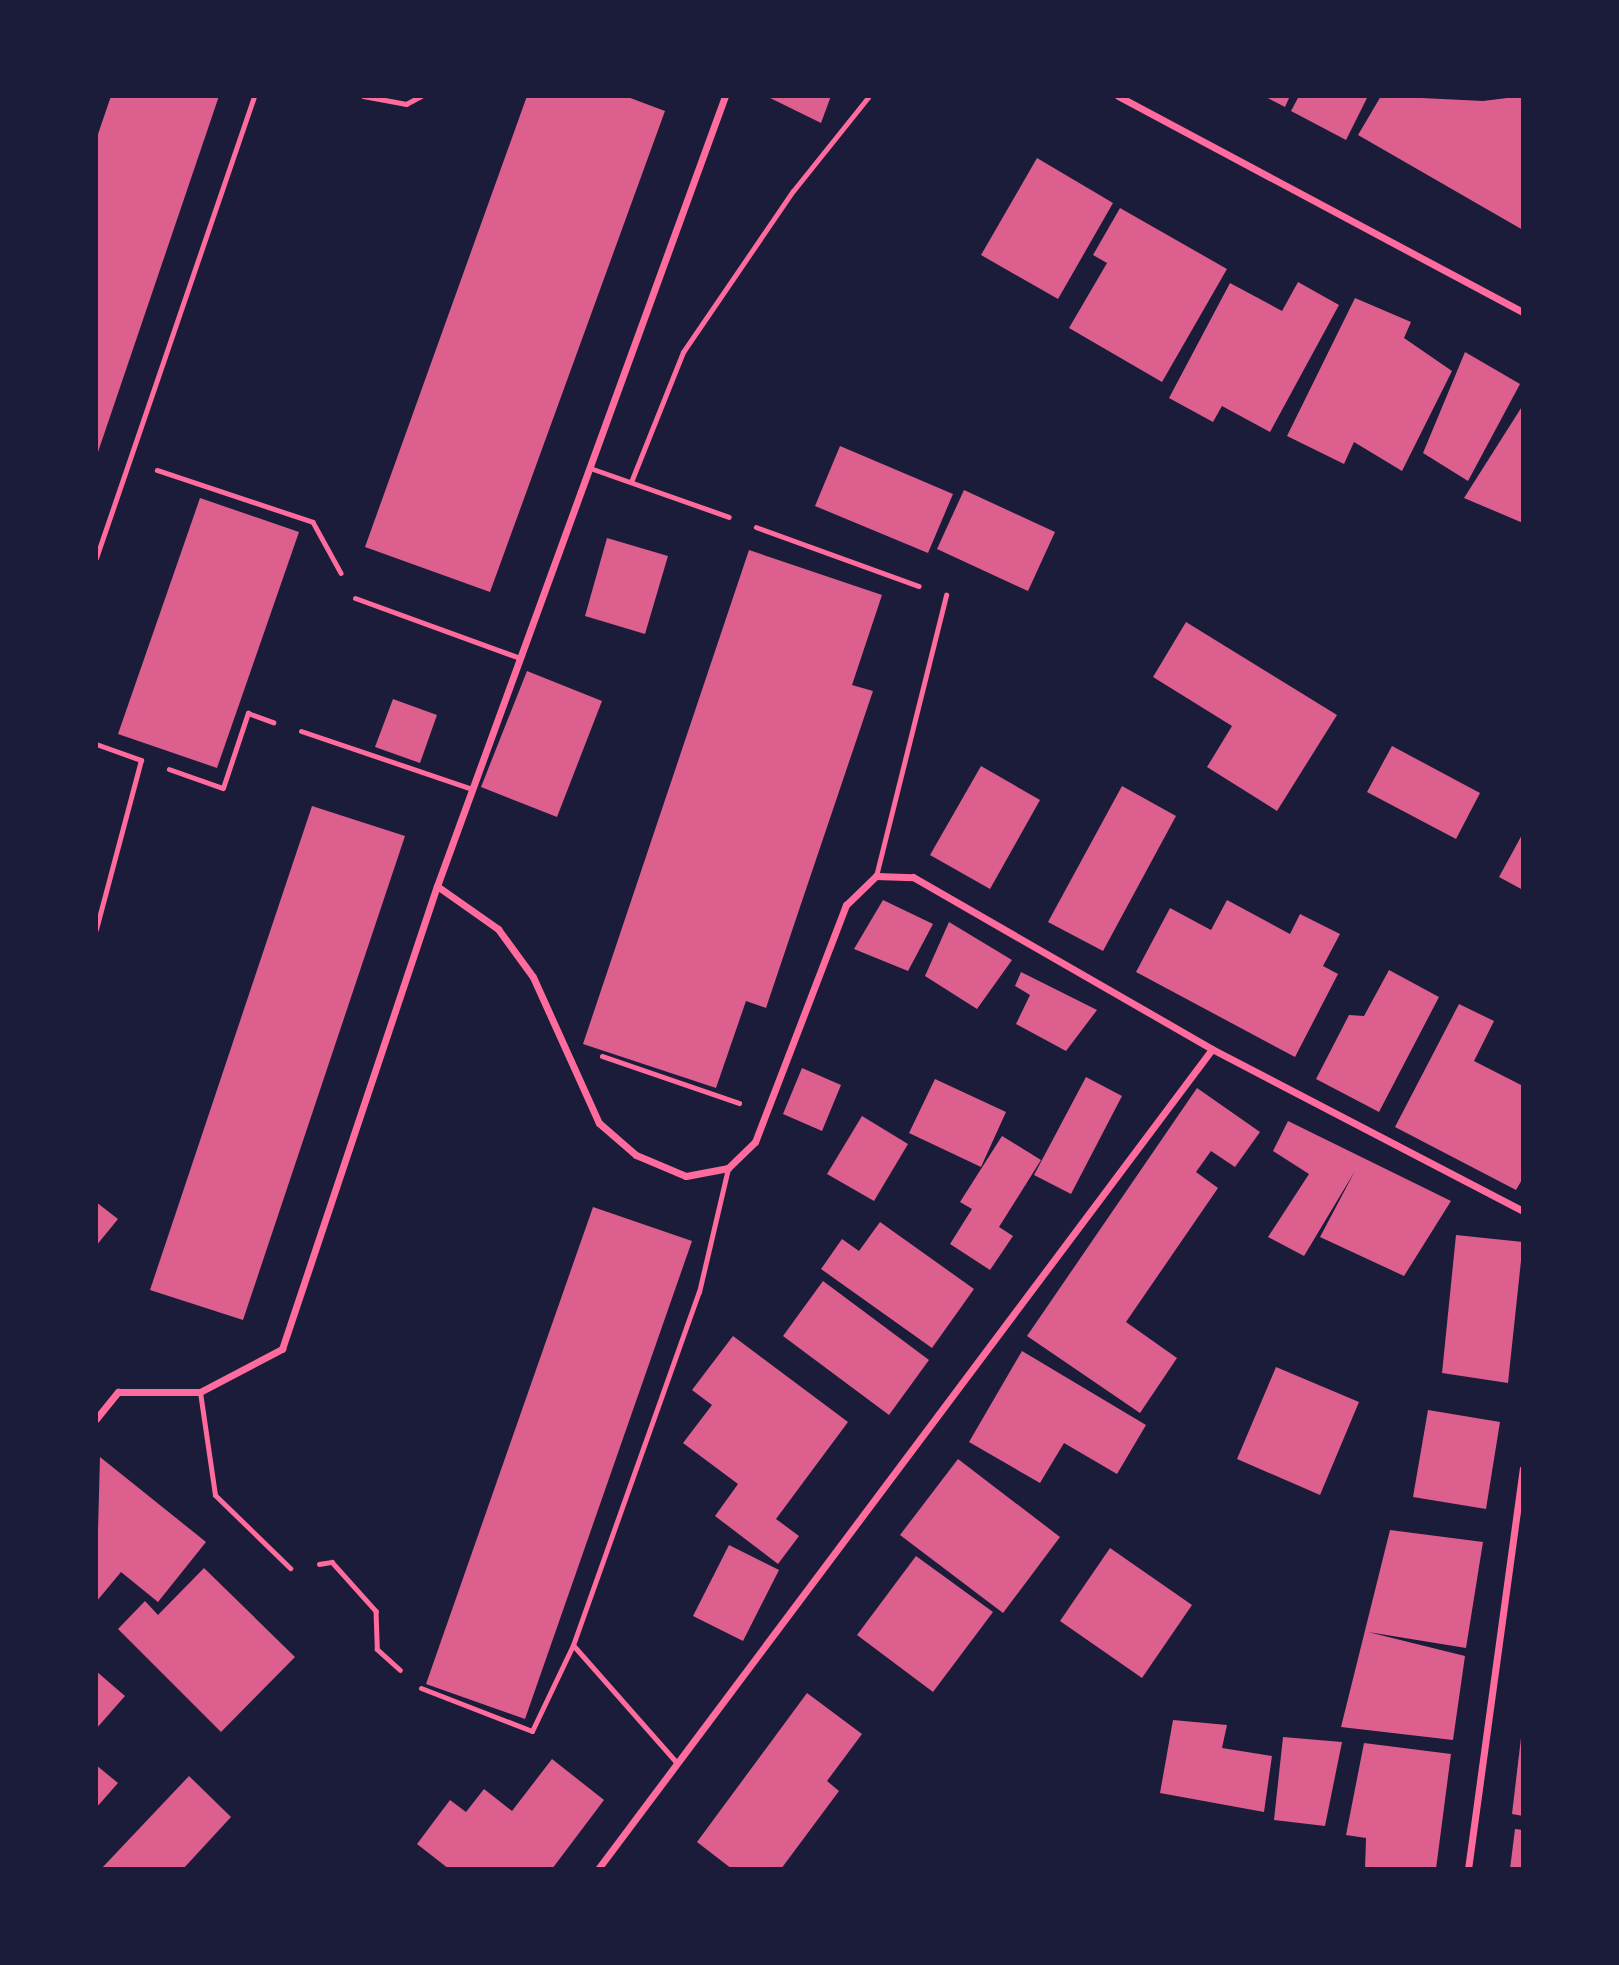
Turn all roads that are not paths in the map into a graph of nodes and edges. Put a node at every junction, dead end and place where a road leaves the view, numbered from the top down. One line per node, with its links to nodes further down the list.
1 (254, 96): 11 (lane)
2 (363, 96): 3 (lane)
3 (421, 96)
4 (725, 96): 8 (street)
5 (869, 96): 9 (lane)
6 (1118, 96): 7 (street)
7 (1523, 313)
8 (590, 468): 9 (lane); 14 (street)
9 (631, 482): 10 (lane)
10 (729, 517)
11 (96, 558)
12 (946, 595): 18 (lane)
13 (355, 598): 14 (lane)
14 (520, 658): 17 (street)
15 (301, 731): 17 (lane)
16 (96, 744): 20 (lane)
17 (472, 789): 19 (street)
18 (876, 876): 21 (street); 22 (street)
19 (437, 886): 22 (street); 24 (street)
20 (96, 929)
21 (1212, 1049): 23 (street); 30 (street)
22 (728, 1168): 28 (lane)
23 (1523, 1212)
24 (200, 1392): 25 (street); 27 (lane)
25 (96, 1419)
26 (1523, 1469): 32 (street)
27 (290, 1568)
28 (573, 1645): 29 (lane); 30 (lane)
29 (421, 1688)
30 (677, 1763): 31 (street)
31 (598, 1869)
32 (1468, 1869)

